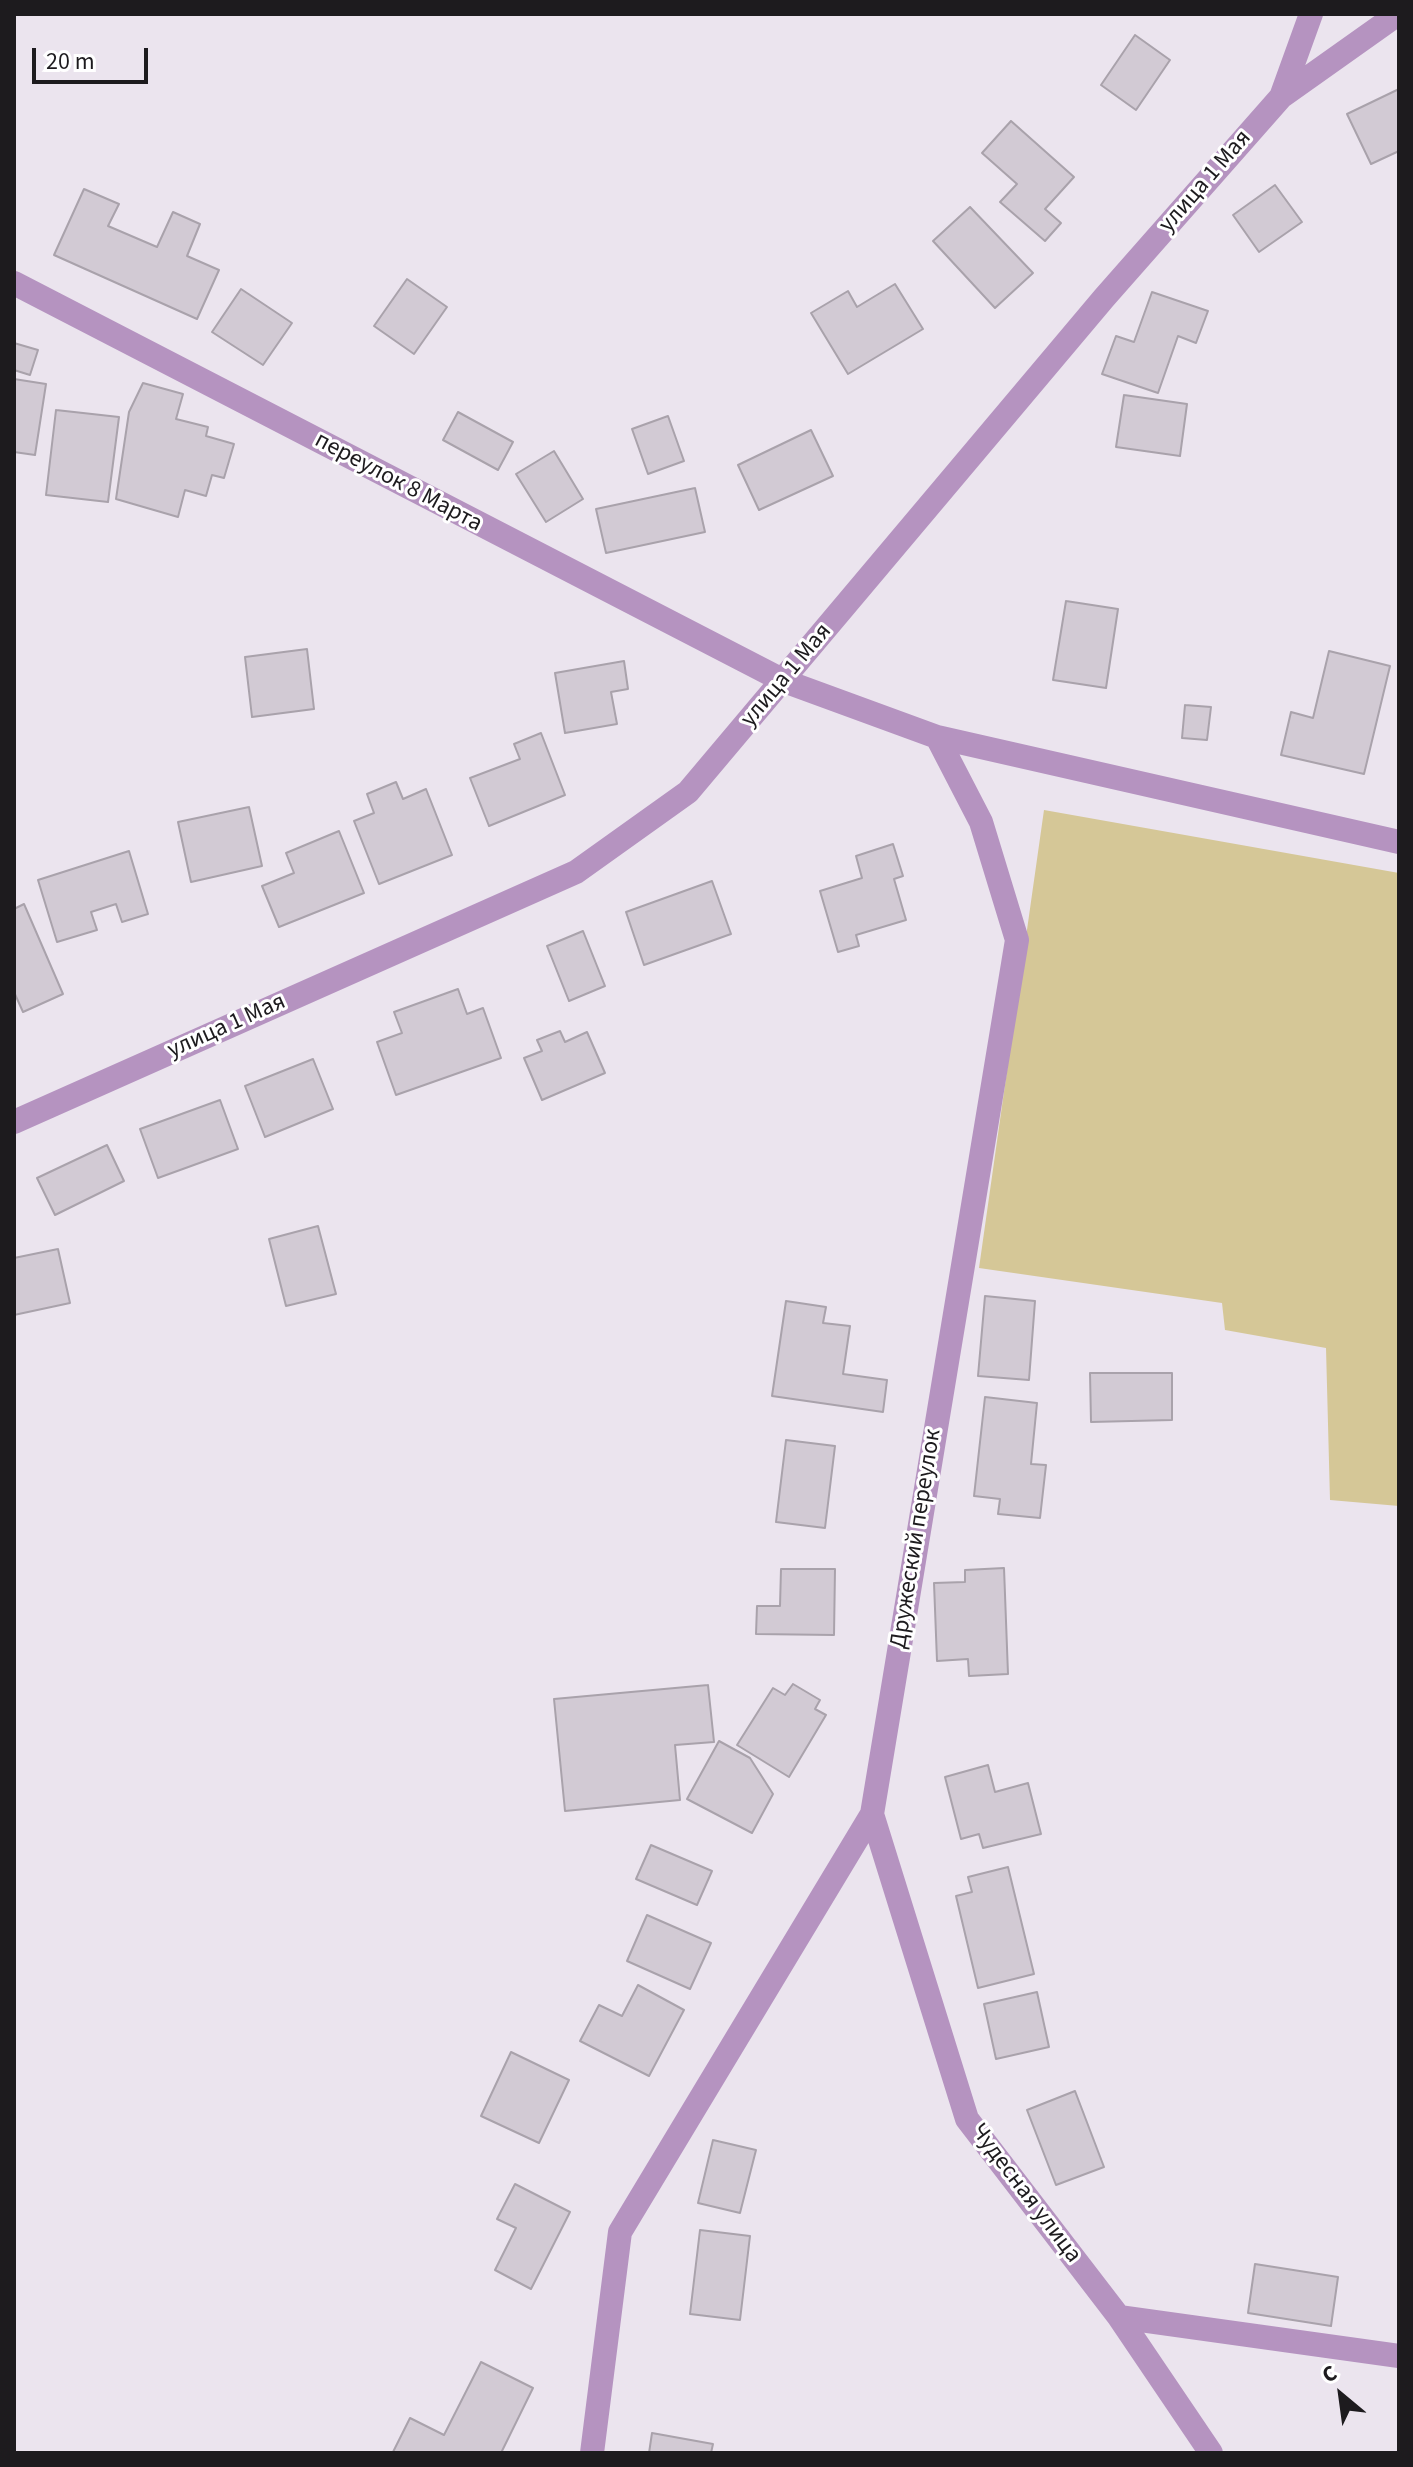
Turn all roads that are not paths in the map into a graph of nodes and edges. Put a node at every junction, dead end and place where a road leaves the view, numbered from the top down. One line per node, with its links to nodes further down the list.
1 (1311, 14): 3 (street)
2 (1398, 14): 3 (street, улица 1 Мая)
3 (1281, 97): 5 (street, улица 1 Мая)
4 (14, 283): 5 (street, переулок 8 Марта)
5 (784, 681): 6 (street); 8 (street, улица 1 Мая)
6 (937, 737): 7 (street); 9 (street, Дружеский переулок)
7 (1399, 842)
8 (14, 1122)
9 (872, 1814): 10 (street, Чудесная улица); 12 (street, Дружеский переулок)
10 (1119, 2317): 11 (street); 13 (street, Чудесная улица)
11 (1399, 2356)
12 (592, 2453)
13 (1211, 2453)

